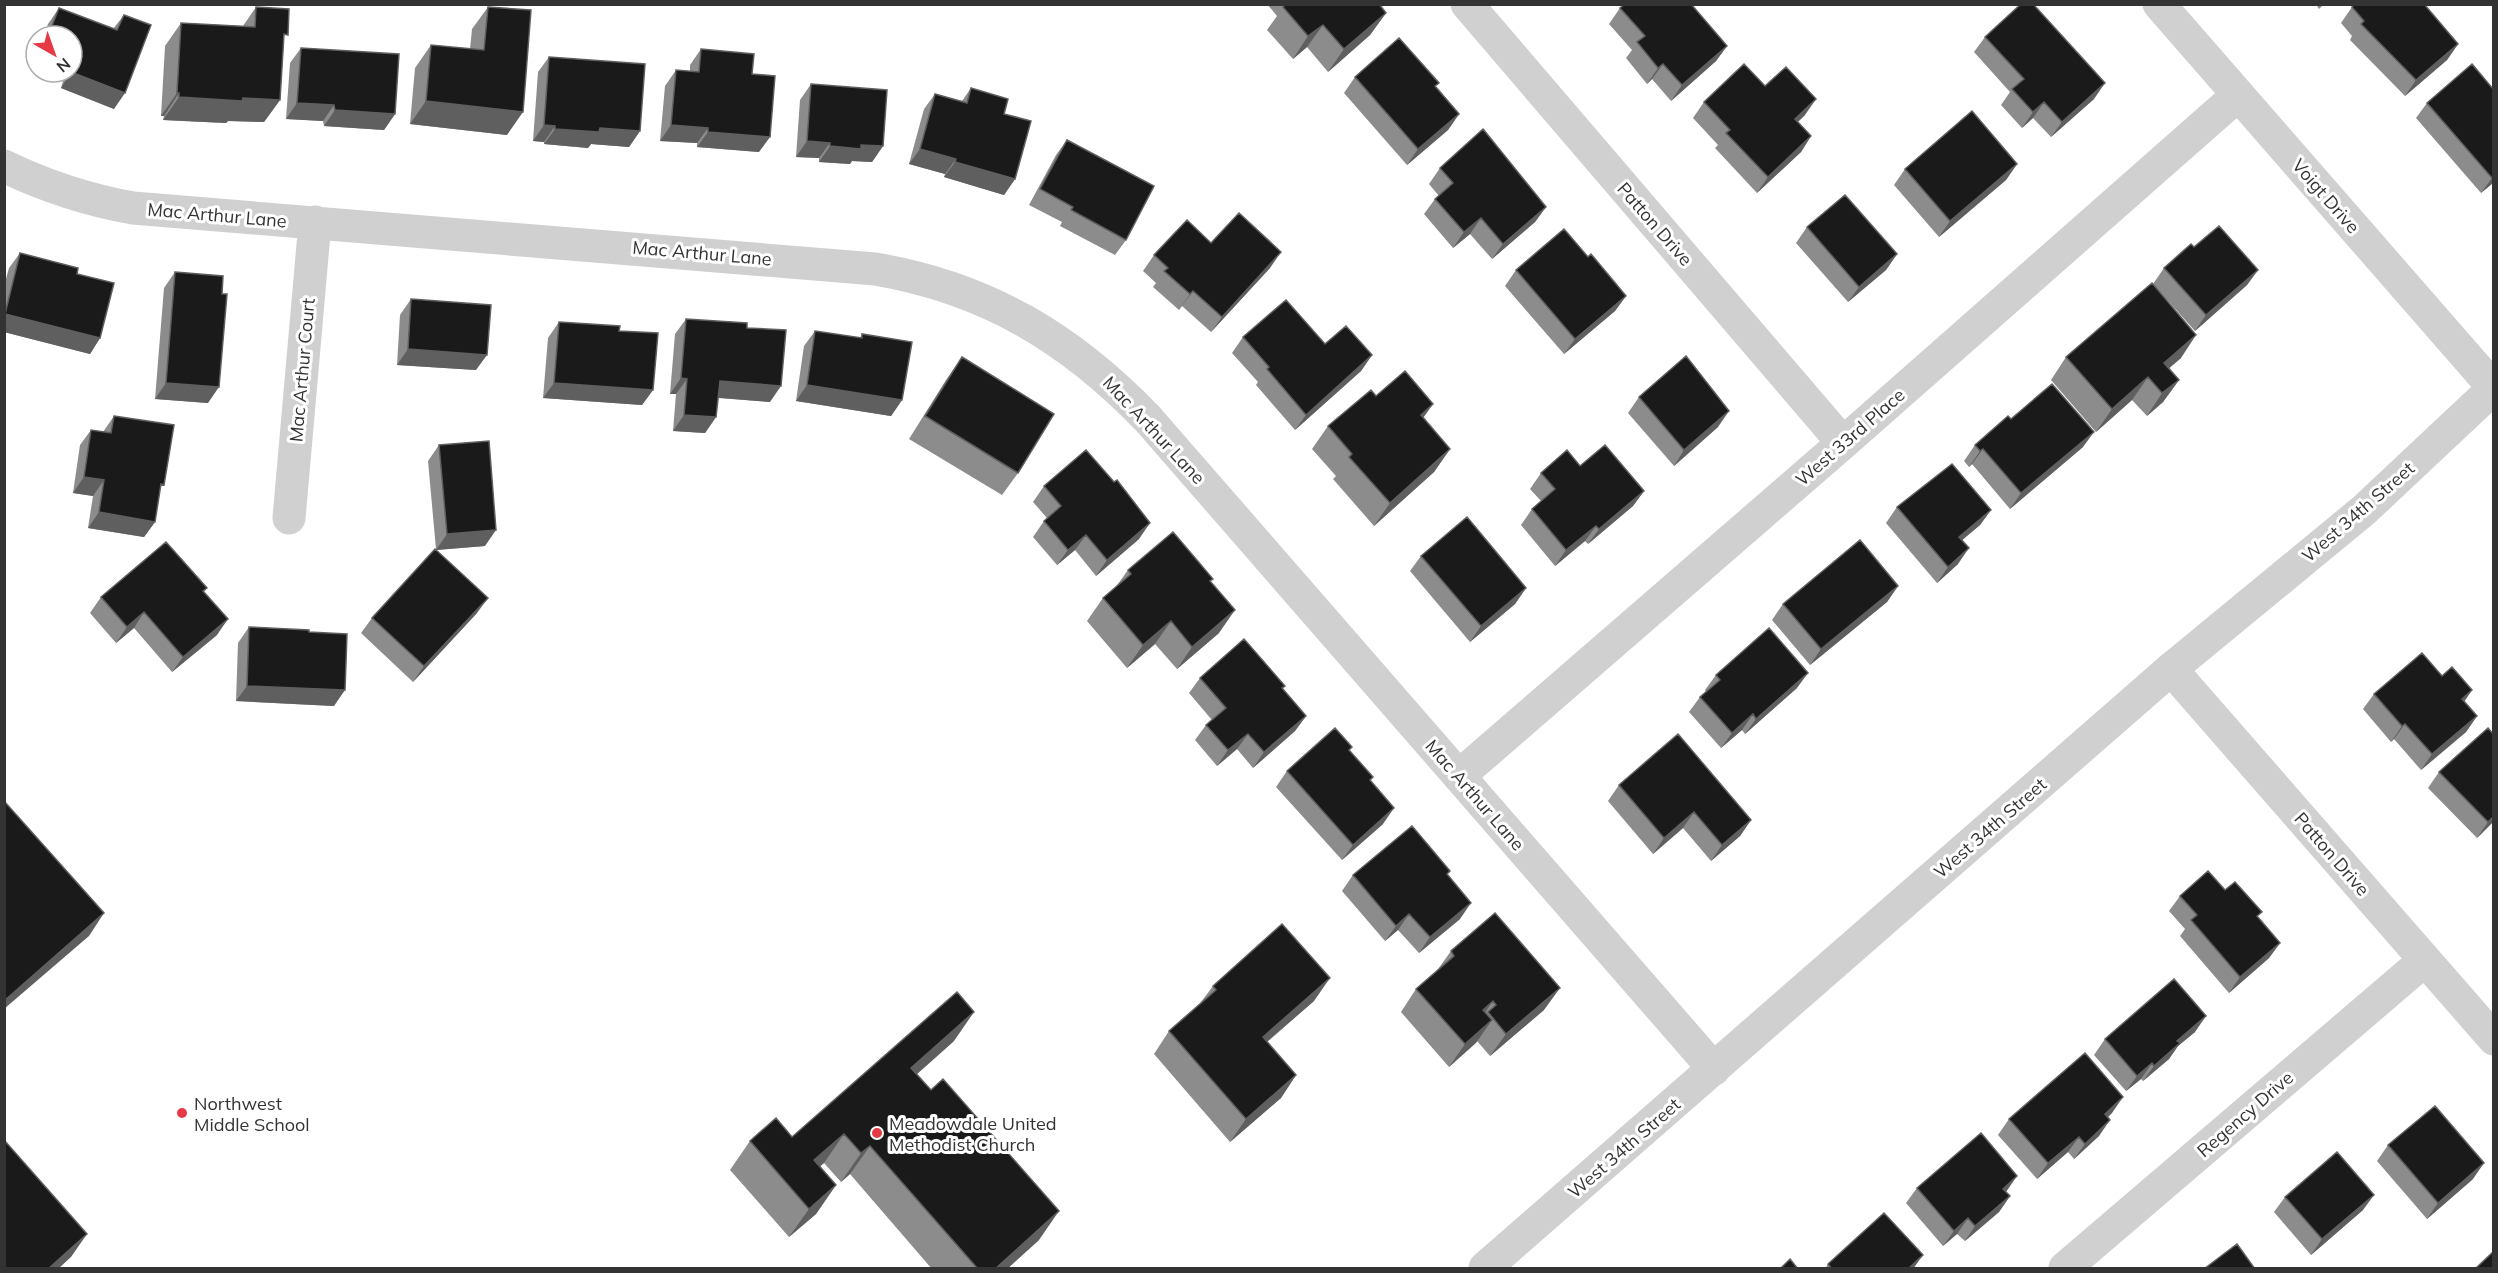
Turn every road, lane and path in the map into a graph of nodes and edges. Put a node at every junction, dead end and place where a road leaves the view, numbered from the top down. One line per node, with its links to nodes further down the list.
1 (1467, 4): 7 (street, Patton Drive)
2 (2159, 4): 3 (street, Voigt Drive)
3 (2238, 95): 6 (street, Voigt Drive); 7 (street, West 33rd Place)
4 (4, 166): 5 (street, Mac Arthur Lane)
5 (315, 222): 8 (street, Mac Arthur Court); 10 (street, Mac Arthur Lane)
6 (2493, 388): 9 (street, West 34th Street)
7 (1843, 443): 10 (street, West 33rd Place)
8 (289, 518)
9 (2171, 669): 11 (street, Patton Drive); 13 (street, West 34th Street)
10 (1459, 776): 13 (street, Mac Arthur Lane)
11 (2425, 960): 12 (street, Patton Drive); 15 (street, Regency Drive)
12 (2493, 1039)
13 (1714, 1069): 14 (street, West 34th Street)
14 (1485, 1269)
15 (2065, 1269)

